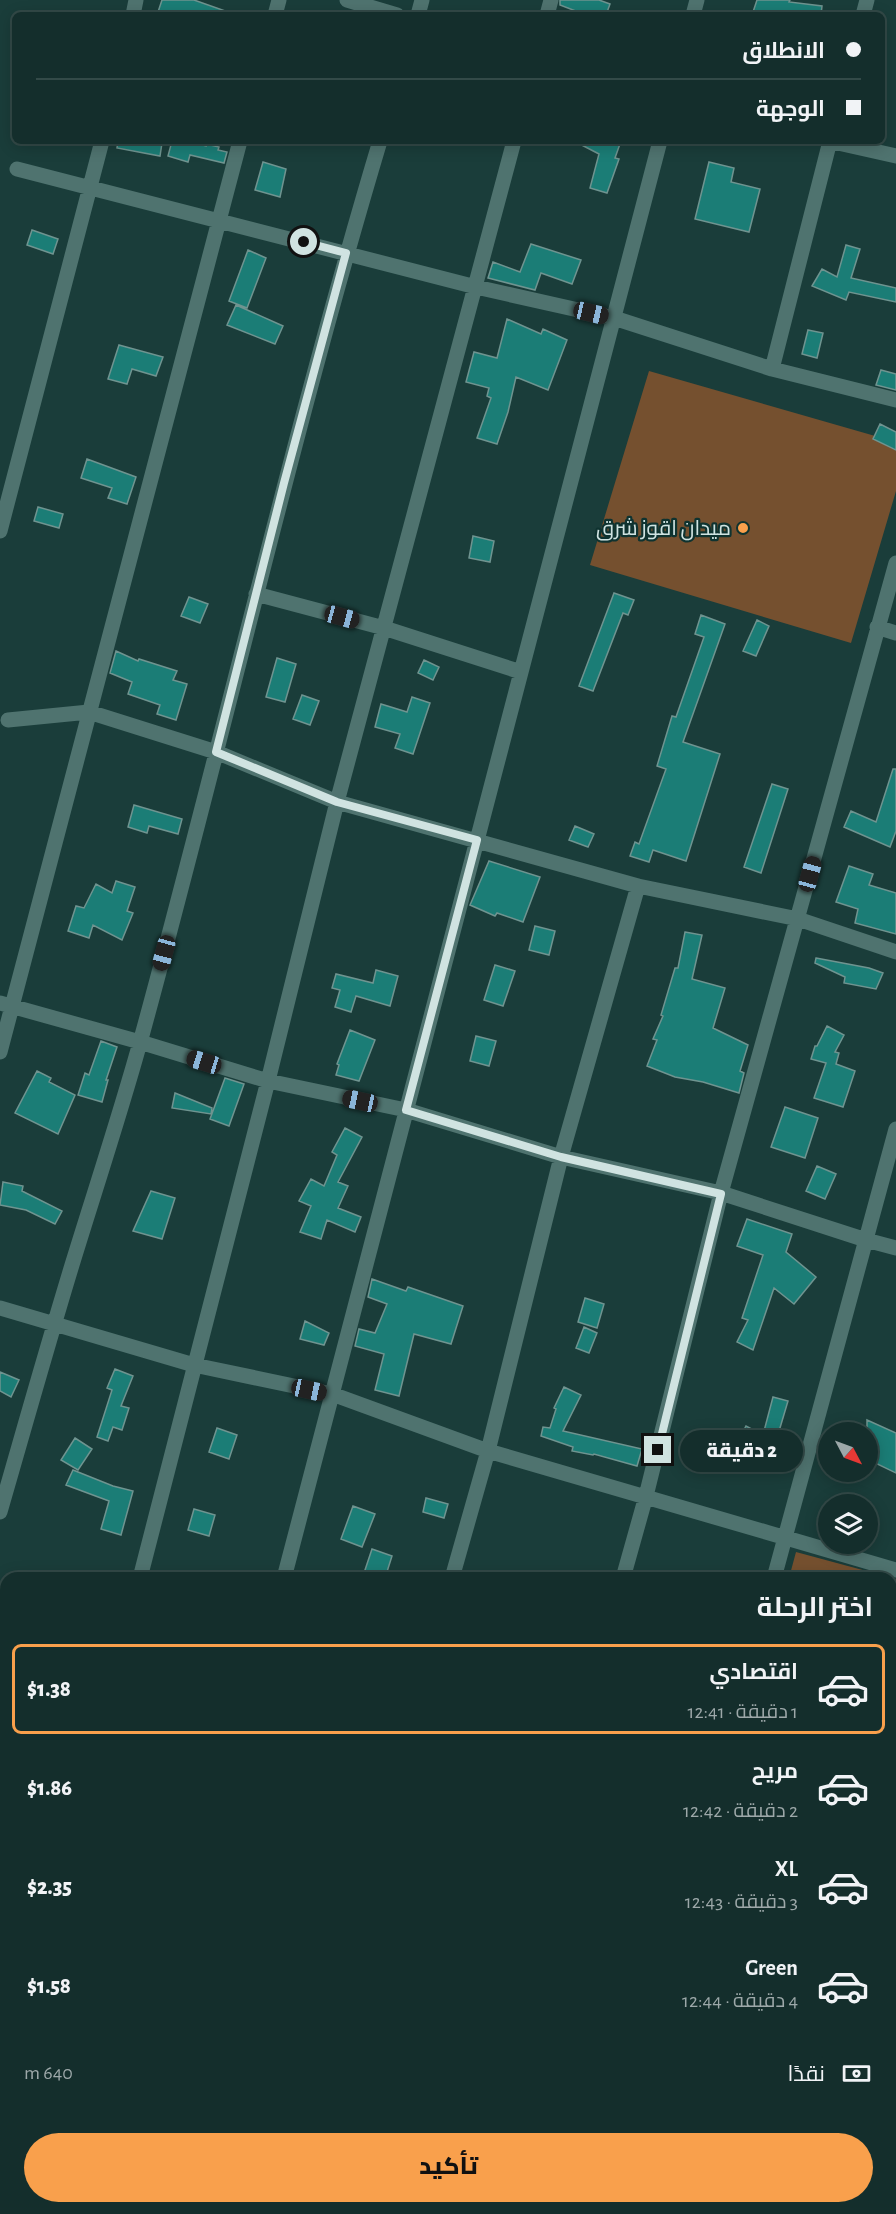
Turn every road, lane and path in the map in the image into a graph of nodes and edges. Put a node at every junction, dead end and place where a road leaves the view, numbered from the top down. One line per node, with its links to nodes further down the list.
1 (347, 0): 2 (street)
2 (387, 12)
3 (101, 144): 12 (street)
4 (239, 144): 13 (street)
5 (379, 144): 14 (street)
6 (513, 144): 15 (street)
7 (659, 144): 16 (street)
8 (829, 144): 17 (street)
9 (843, 144): 10 (street)
10 (896, 156)
11 (17, 169): 12 (street)
12 (91, 188): 13 (street); 19 (street)
13 (218, 220): 14 (street); 26 (street)
14 (346, 253): 15 (street); 21 (street)
15 (476, 286): 16 (street); 23 (street)
16 (614, 318): 17 (street); 25 (street)
17 (772, 369): 18 (street)
18 (896, 400)
19 (0, 531)
20 (896, 563): 22 (street)
21 (256, 594): 23 (street); 28 (street)
22 (877, 627): 24 (street); 32 (street)
23 (384, 628): 25 (street); 29 (street)
24 (896, 633)
25 (521, 672): 30 (street)
26 (89, 712): 27 (street); 28 (street); 34 (street)
27 (8, 720)
28 (216, 752): 29 (street); 35 (street)
29 (337, 802): 30 (street); 37 (street)
30 (477, 840): 31 (street); 38 (street)
31 (638, 886): 32 (street); 40 (street)
32 (798, 919): 33 (street); 41 (street)
33 (896, 952)
34 (6, 1005): 35 (street); 36 (street)
35 (140, 1042): 37 (street); 45 (street)
36 (0, 1052)
37 (268, 1081): 38 (street); 46 (street)
38 (406, 1110): 40 (street); 47 (street)
39 (896, 1130): 42 (street)
40 (561, 1157): 41 (street); 48 (street)
41 (721, 1194): 42 (street); 49 (street)
42 (866, 1240): 43 (street); 51 (street)
43 (896, 1248)
44 (0, 1308): 45 (street)
45 (54, 1323): 46 (street); 50 (street)
46 (194, 1365): 47 (street); 53 (street)
47 (332, 1394): 48 (street); 54 (street)
48 (488, 1450): 49 (street); 55 (street)
49 (646, 1496): 51 (street); 56 (street)
50 (0, 1512)
51 (785, 1537): 52 (street); 57 (street)
52 (896, 1570)
53 (142, 1572)
54 (286, 1572)
55 (454, 1572)
56 (626, 1572)
57 (776, 1572)

